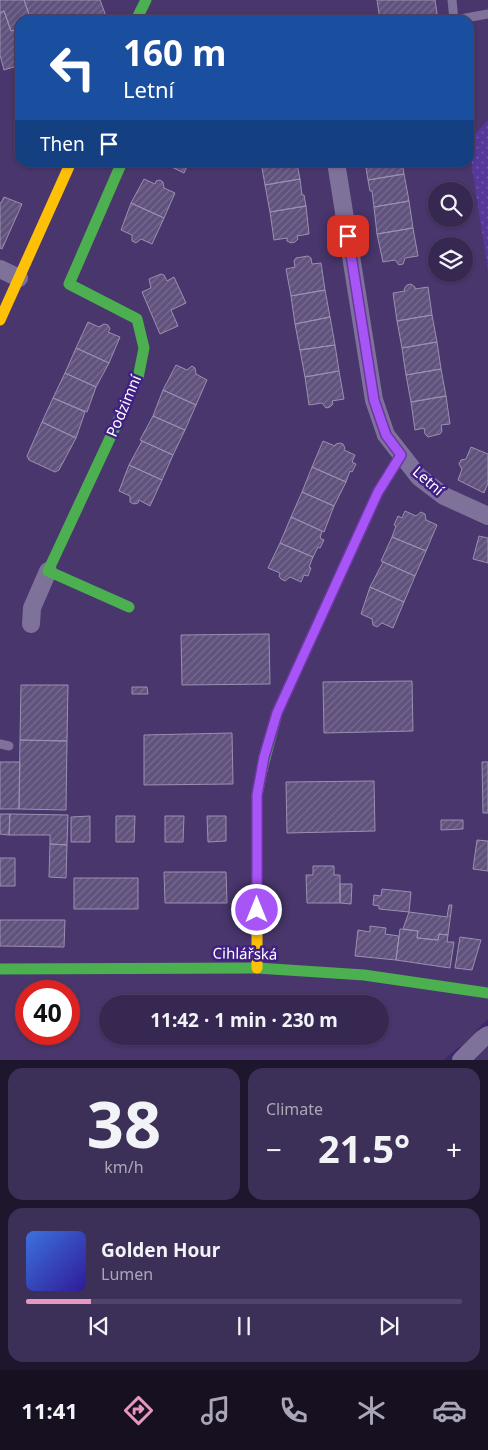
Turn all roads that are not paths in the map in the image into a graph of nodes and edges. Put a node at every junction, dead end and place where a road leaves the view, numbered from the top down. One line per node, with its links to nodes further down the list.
1 (452, 0): 3 (lane)
2 (488, 14): 4 (lane)
3 (454, 15)
4 (474, 16)
5 (69, 167): 9 (street)
6 (120, 167): 13 (street, Podzimní)
7 (337, 167): 11 (street, Letní)
8 (0, 269): 9 (street)
9 (18, 278): 10 (street)
10 (0, 320)
11 (401, 455): 12 (street, Letní); 16 (street)
12 (488, 516)
13 (48, 572): 14 (street); 15 (street, Podzimní)
14 (129, 607)
15 (31, 624)
16 (257, 968): 17 (street, Cihlářská); 18 (street, Cihlářská)
17 (0, 969)
18 (488, 993)
19 (488, 1035): 20 (street)
20 (461, 1060)

